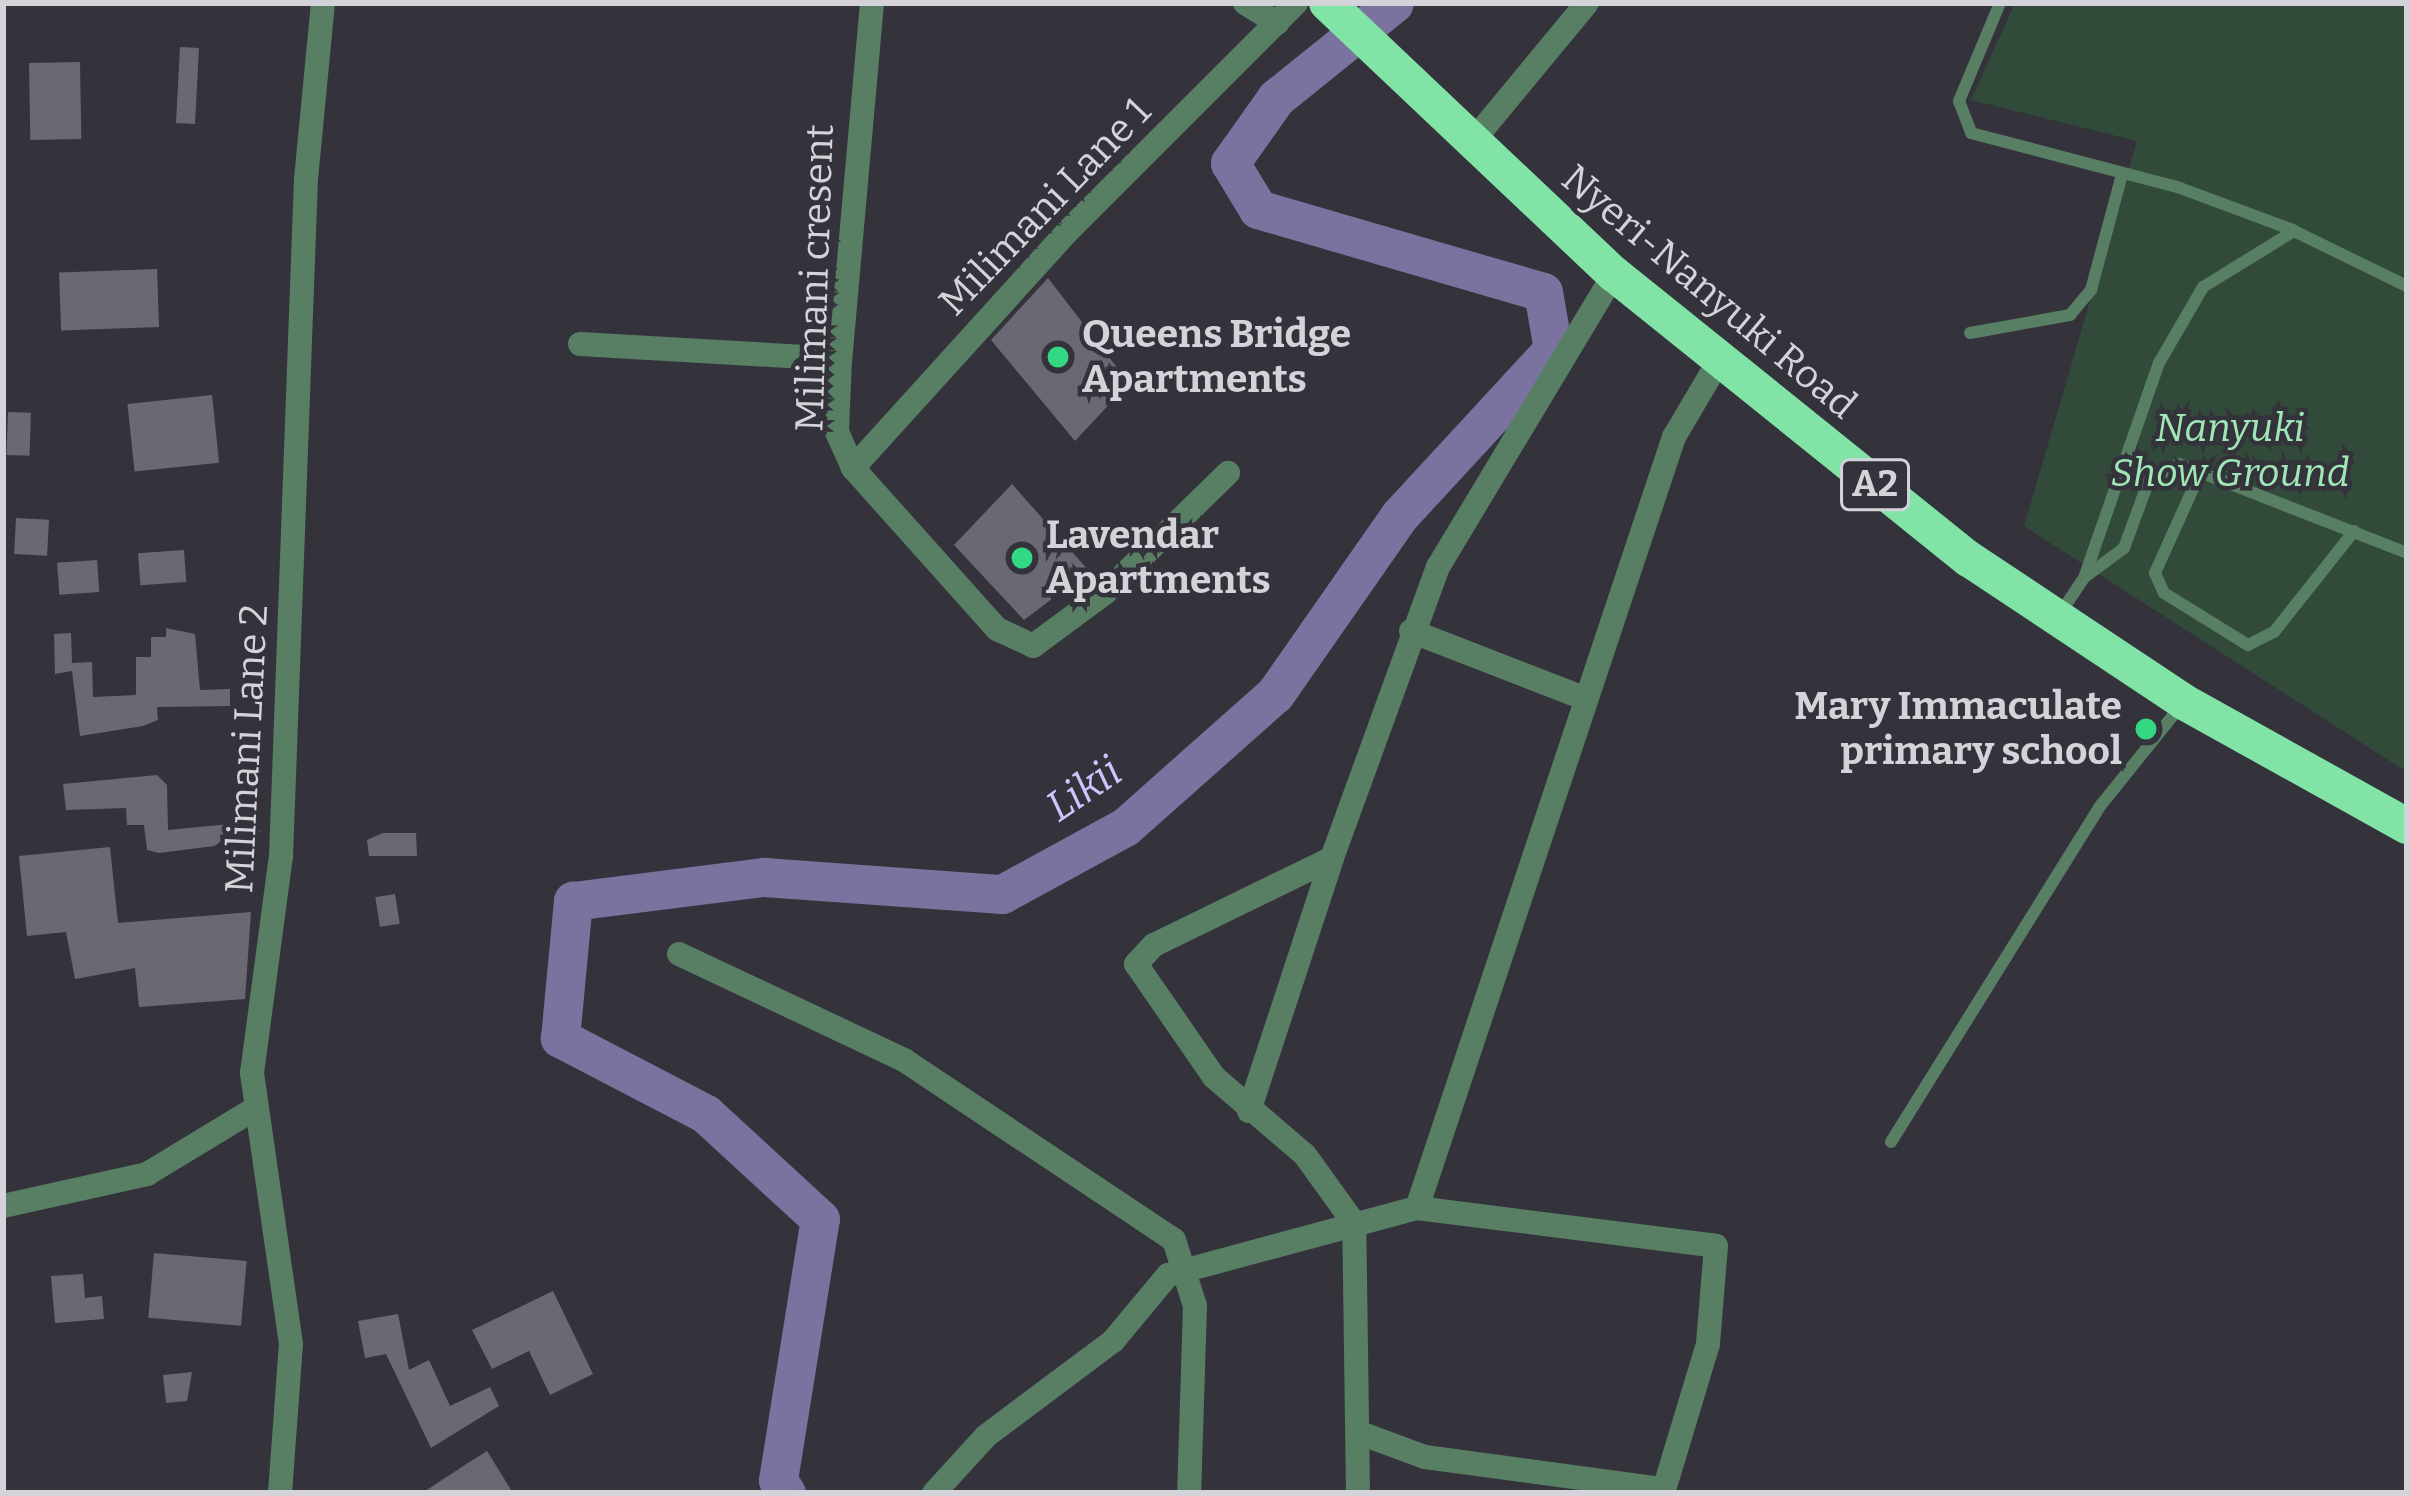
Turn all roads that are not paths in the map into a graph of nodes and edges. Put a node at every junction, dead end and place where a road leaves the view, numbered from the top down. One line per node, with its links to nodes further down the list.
1 (323, 3): 31 (street, Milimani Lane 2)
2 (872, 3): 16 (street, Milimani cresent)
3 (1245, 3): 8 (street)
4 (1296, 3): 8 (street, Milimani Lane 1)
5 (1586, 3): 9 (street)
6 (2000, 3): 10 (lane)
7 (1334, 9): 9 (highway, Nyeri-Nanyuki Road / A2)
8 (1276, 23): 18 (street, Milimani Lane 1)
9 (1472, 142): 12 (highway, Nyeri-Nanyuki Road / A2)
10 (2121, 178): 11 (lane); 14 (lane)
11 (2294, 230): 13 (lane); 23 (lane)
12 (1614, 274): 17 (highway, Nyeri-Nanyuki Road / A2); 25 (street)
13 (2407, 286)
14 (1970, 332)
15 (580, 344): 16 (street)
16 (840, 358): 18 (street, Milimani cresent)
17 (1717, 364): 24 (highway, Nyeri-Nanyuki Road / A2); 26 (street)
18 (853, 468): 20 (street, Milimani cresent)
19 (2201, 472): 21 (lane); 21 (lane); 23 (lane)
20 (1228, 473)
21 (2354, 531): 22 (lane)
22 (2407, 553)
23 (2084, 578): 24 (lane)
24 (2055, 621): 27 (highway, Nyeri-Nanyuki Road / A2)
25 (1412, 631): 26 (street); 29 (street)
26 (1584, 698): 35 (street)
27 (2183, 702): 28 (highway, Nyeri-Nanyuki Road / A2); 33 (lane)
28 (2407, 826)
29 (1332, 858): 32 (street); 32 (street)
30 (679, 954): 37 (street)
31 (251, 1111): 34 (street); 41 (street, Milimani Lane 2)
32 (1249, 1111): 36 (street)
33 (1891, 1142)
34 (3, 1206)
35 (1417, 1208): 36 (street); 40 (street)
36 (1354, 1223): 37 (street); 38 (street)
37 (1189, 1268): 42 (street); 43 (street)
38 (1360, 1433): 39 (street); 44 (street)
39 (1545, 1483): 40 (street)
40 (1663, 1491)
41 (280, 1493)
42 (934, 1493)
43 (1190, 1493)
44 (1358, 1493)

